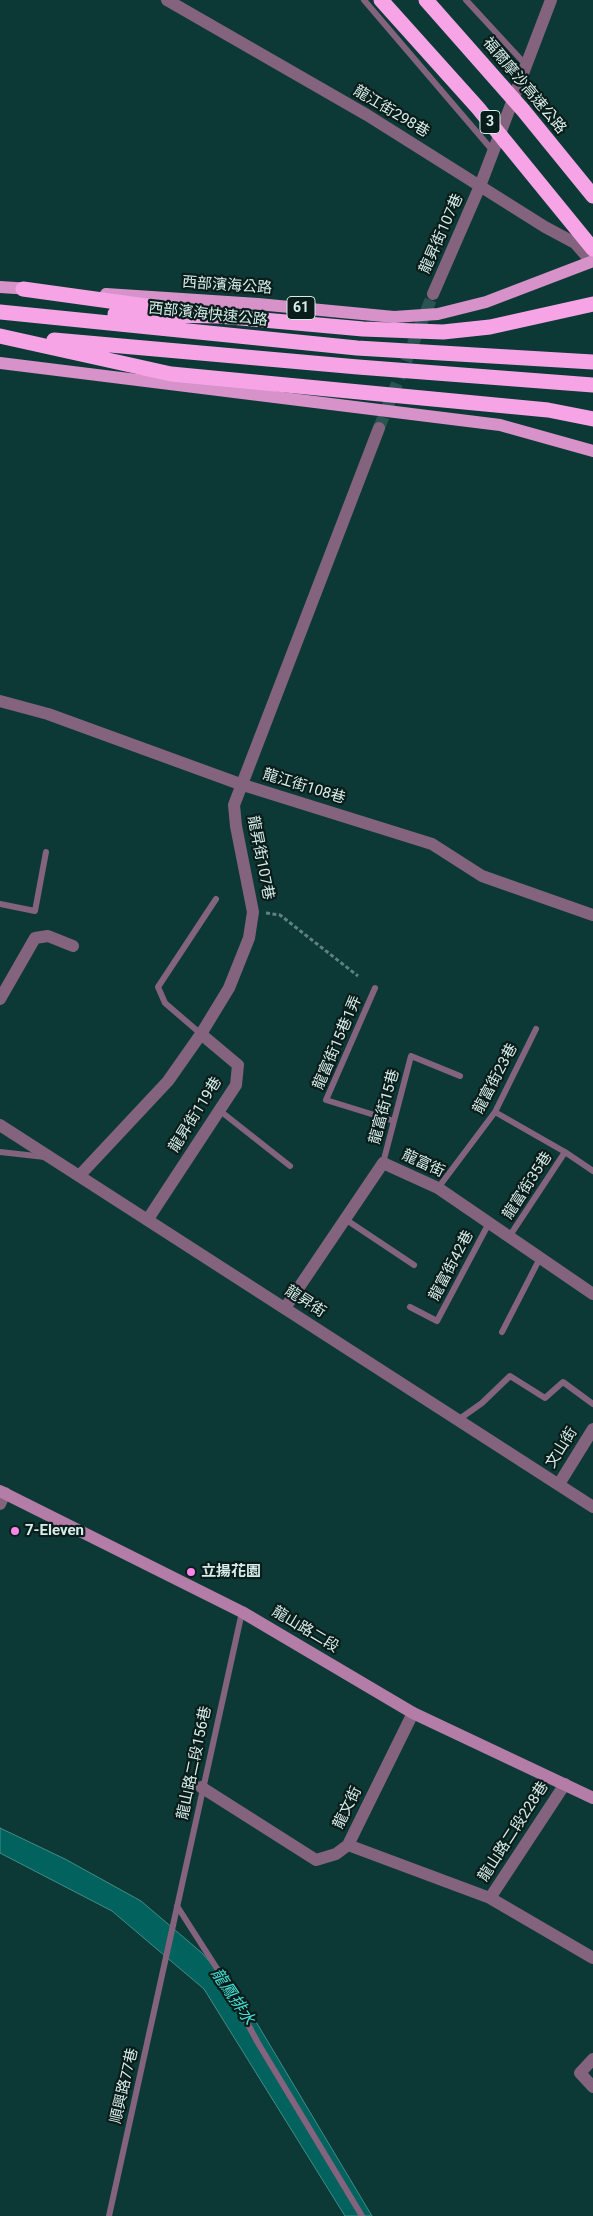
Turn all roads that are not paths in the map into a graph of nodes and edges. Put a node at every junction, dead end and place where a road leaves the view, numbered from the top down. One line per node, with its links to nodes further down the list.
1 (167, 0): 9 (street, 龍江街298巷)
2 (364, 0): 8 (lane)
3 (381, 0): 11 (highway, 3, bridge)
4 (426, 0): 10 (highway, 福爾摩沙高速公路 / 3, bridge)
5 (466, 0): 7 (lane)
6 (551, 0): 7 (street, 龍昇街107巷)
7 (526, 65): 8 (street, 龍昇街107巷)
8 (494, 152): 9 (street, 龍昇街107巷)
9 (480, 186): 11 (street, 龍江街298巷); 14 (street, 龍昇街107巷)
10 (593, 196)
11 (592, 257): 13 (main road, 西部濱海公路 / 61)
12 (0, 287): 13 (main road, 西部濱海公路 / 61)
13 (23, 289): 17 (highway)
14 (433, 294)
15 (593, 304): 17 (highway)
16 (6, 312): 17 (highway); 19 (highway, 西部濱海快速公路 / 61)
17 (219, 316)
18 (0, 335): 21 (highway); 22 (highway)
19 (593, 362)
20 (0, 363): 24 (main road)
21 (593, 385)
22 (593, 419)
23 (379, 428): 26 (street, 龍昇街107巷)
24 (593, 451)
25 (0, 701): 26 (street, 龍江街108巷)
26 (240, 784): 30 (street, 龍江街108巷); 35 (street, 龍昇街107巷)
27 (46, 852): 29 (lane)
28 (216, 900): 35 (lane)
29 (0, 904)
30 (593, 915)
31 (73, 946): 33 (street)
32 (375, 988): 39 (lane, 龍富街15巷1弄)
33 (0, 998)
34 (536, 1029): 38 (lane, 龍富街23巷)
35 (201, 1034): 37 (street, 龍昇街119巷); 47 (street, 龍昇街107巷)
36 (460, 1076): 39 (lane, 龍富街15巷)
37 (220, 1110): 45 (lane); 49 (street, 龍昇街119巷)
38 (495, 1112): 42 (lane); 48 (lane, 龍富街23巷)
39 (394, 1121): 44 (lane, 龍富街15巷)
40 (0, 1125): 43 (street, 龍昇街)
41 (0, 1152): 43 (lane)
42 (565, 1152): 46 (lane, 龍富街35巷); 52 (lane, 龍富街35巷)
43 (49, 1158): 47 (street, 龍昇街)
44 (383, 1163): 48 (street, 龍富街); 50 (street, 龍富街)
45 (290, 1166)
46 (593, 1171)
47 (80, 1175): 49 (street, 龍昇街)
48 (438, 1188): 51 (street, 龍富街)
49 (148, 1219): 57 (street, 龍昇街)
50 (345, 1219): 54 (lane); 57 (street, 龍富街)
51 (489, 1223): 52 (street, 龍富街); 56 (lane, 龍富街42巷)
52 (509, 1237): 53 (street, 龍富街)
53 (540, 1258): 55 (street, 龍富街); 58 (lane)
54 (414, 1264)
55 (593, 1294)
56 (410, 1307)
57 (285, 1308): 60 (street, 龍昇街)
58 (502, 1332)
59 (593, 1404): 60 (lane)
60 (458, 1420): 62 (street, 龍昇街)
61 (593, 1429): 62 (street, 文山街)
62 (559, 1484): 64 (street, 龍昇街)
63 (2, 1496): 65 (street, 龍山路二段)
64 (593, 1507)
65 (242, 1612): 66 (street, 龍山路二段); 68 (lane, 龍山路二段156巷)
66 (413, 1713): 67 (street, 龍山路二段); 70 (street, 龍文街)
67 (565, 1784): 69 (street, 龍山路二段); 71 (street, 龍山路二段228巷)
68 (201, 1787): 70 (street, 龍文街); 72 (lane, 龍山路二段156巷)
69 (593, 1798)
70 (348, 1845): 71 (street)
71 (490, 1898): 74 (street)
72 (177, 1906): 73 (lane, 龍山路二段156巷); 78 (lane)
73 (175, 1920): 77 (lane, 順興路77巷)
74 (593, 1958)
75 (593, 2059): 76 (street)
76 (593, 2087)
77 (109, 2216)
78 (362, 2216)

